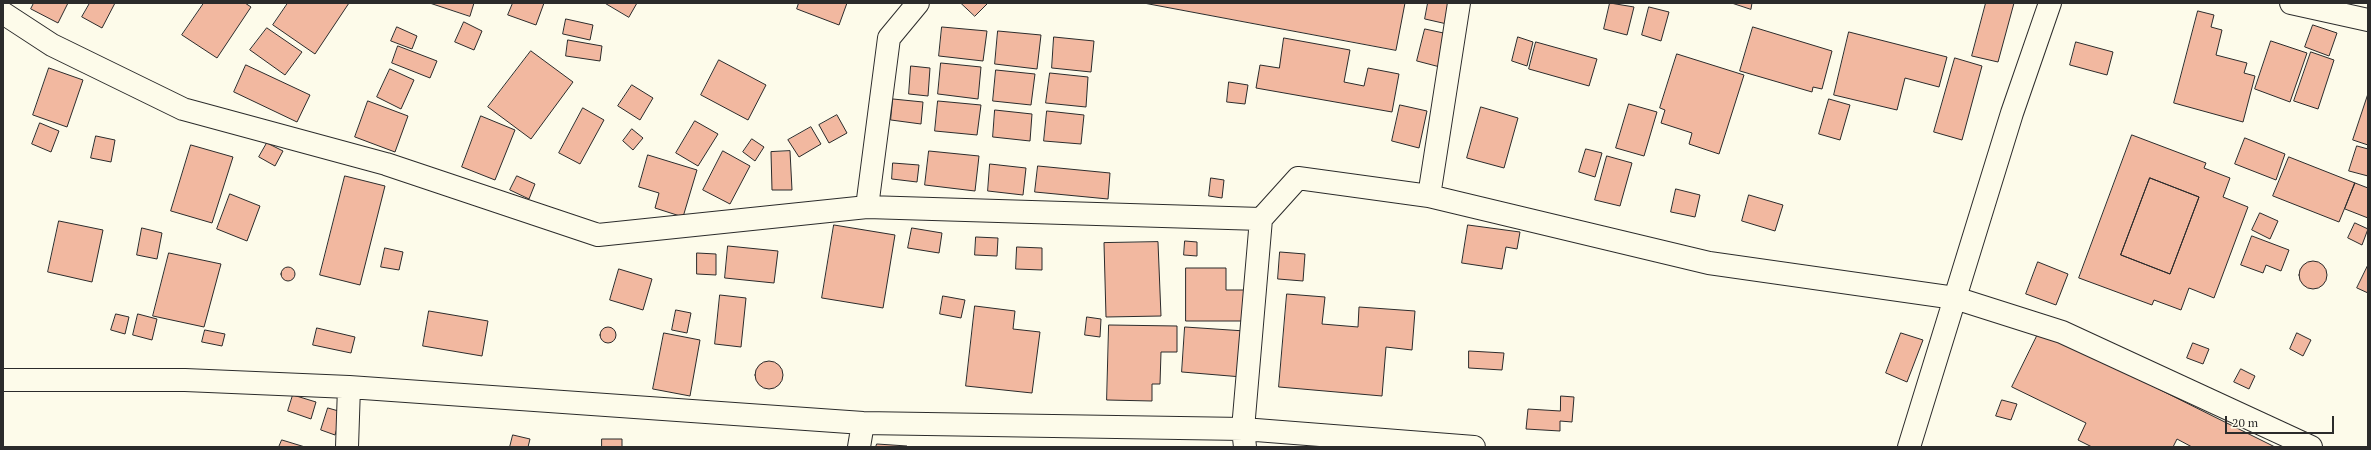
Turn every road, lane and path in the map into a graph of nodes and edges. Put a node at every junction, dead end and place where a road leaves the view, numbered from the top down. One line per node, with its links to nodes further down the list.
1 (918, 3): 8 (street)
2 (1458, 3): 7 (street)
3 (2050, 3): 10 (street)
4 (2291, 3): 6 (street)
5 (3, 13): 8 (street)
6 (2368, 20)
7 (1429, 196): 9 (street); 10 (street)
8 (867, 207): 9 (street)
9 (1261, 220): 14 (street)
10 (1955, 298): 18 (street); 19 (street)
11 (3, 380): 12 (street)
12 (349, 387): 13 (street); 15 (street)
13 (863, 423): 14 (street); 16 (street)
14 (1244, 438): 17 (street)
15 (347, 447)
16 (858, 447)
17 (1474, 447)
18 (1909, 447)
19 (2311, 447)

